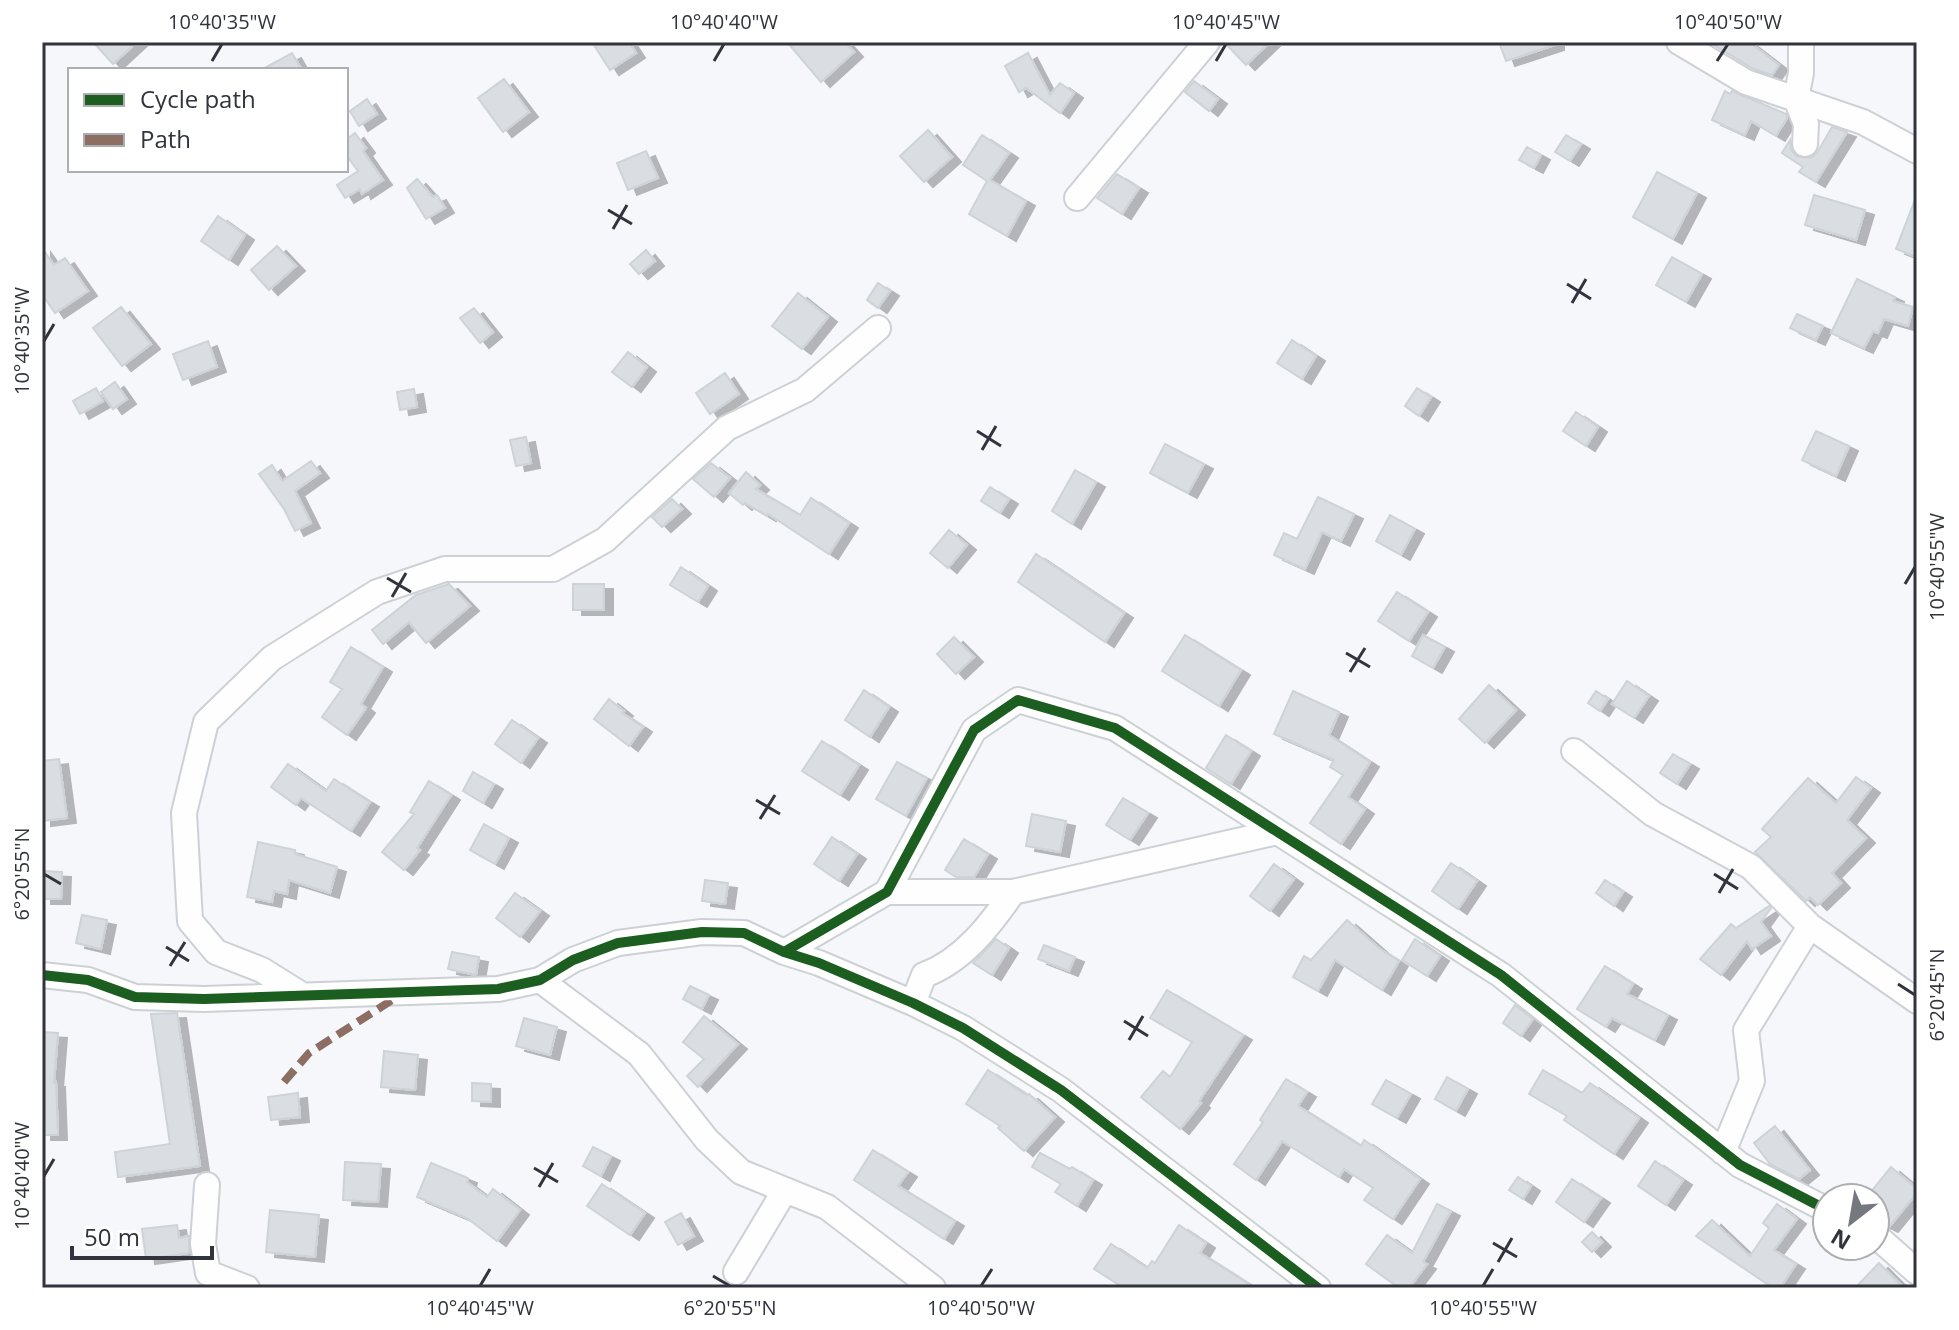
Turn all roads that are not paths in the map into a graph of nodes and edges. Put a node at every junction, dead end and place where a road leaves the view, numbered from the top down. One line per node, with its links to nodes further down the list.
1 (1207, 42): 7 (street)
2 (1679, 42): 4 (street)
3 (1801, 42): 4 (street)
4 (1796, 99): 5 (street); 6 (street)
5 (1805, 144)
6 (1917, 151)
7 (1077, 198)
8 (878, 328): 19 (street)
9 (1574, 751): 14 (street)
10 (1277, 832): 11 (street); 12 (street); 22 (street)
11 (887, 892): 12 (street); 13 (street)
12 (1013, 892): 21 (street)
13 (836, 922): 15 (street); 16 (street)
14 (1810, 926): 20 (street); 22 (street)
15 (784, 952): 16 (street); 18 (street)
16 (819, 963): 21 (street)
17 (42, 975): 19 (street)
18 (540, 980): 19 (street); 24 (street)
19 (302, 995)
20 (1917, 1001)
21 (913, 1003): 31 (street)
22 (1723, 1152): 25 (street)
23 (207, 1185): 29 (street)
24 (785, 1190): 27 (street); 30 (street)
25 (1811, 1202)
26 (1891, 1249): 28 (street)
27 (736, 1272)
28 (1917, 1272)
29 (247, 1288)
30 (933, 1288)
31 (1318, 1288)

